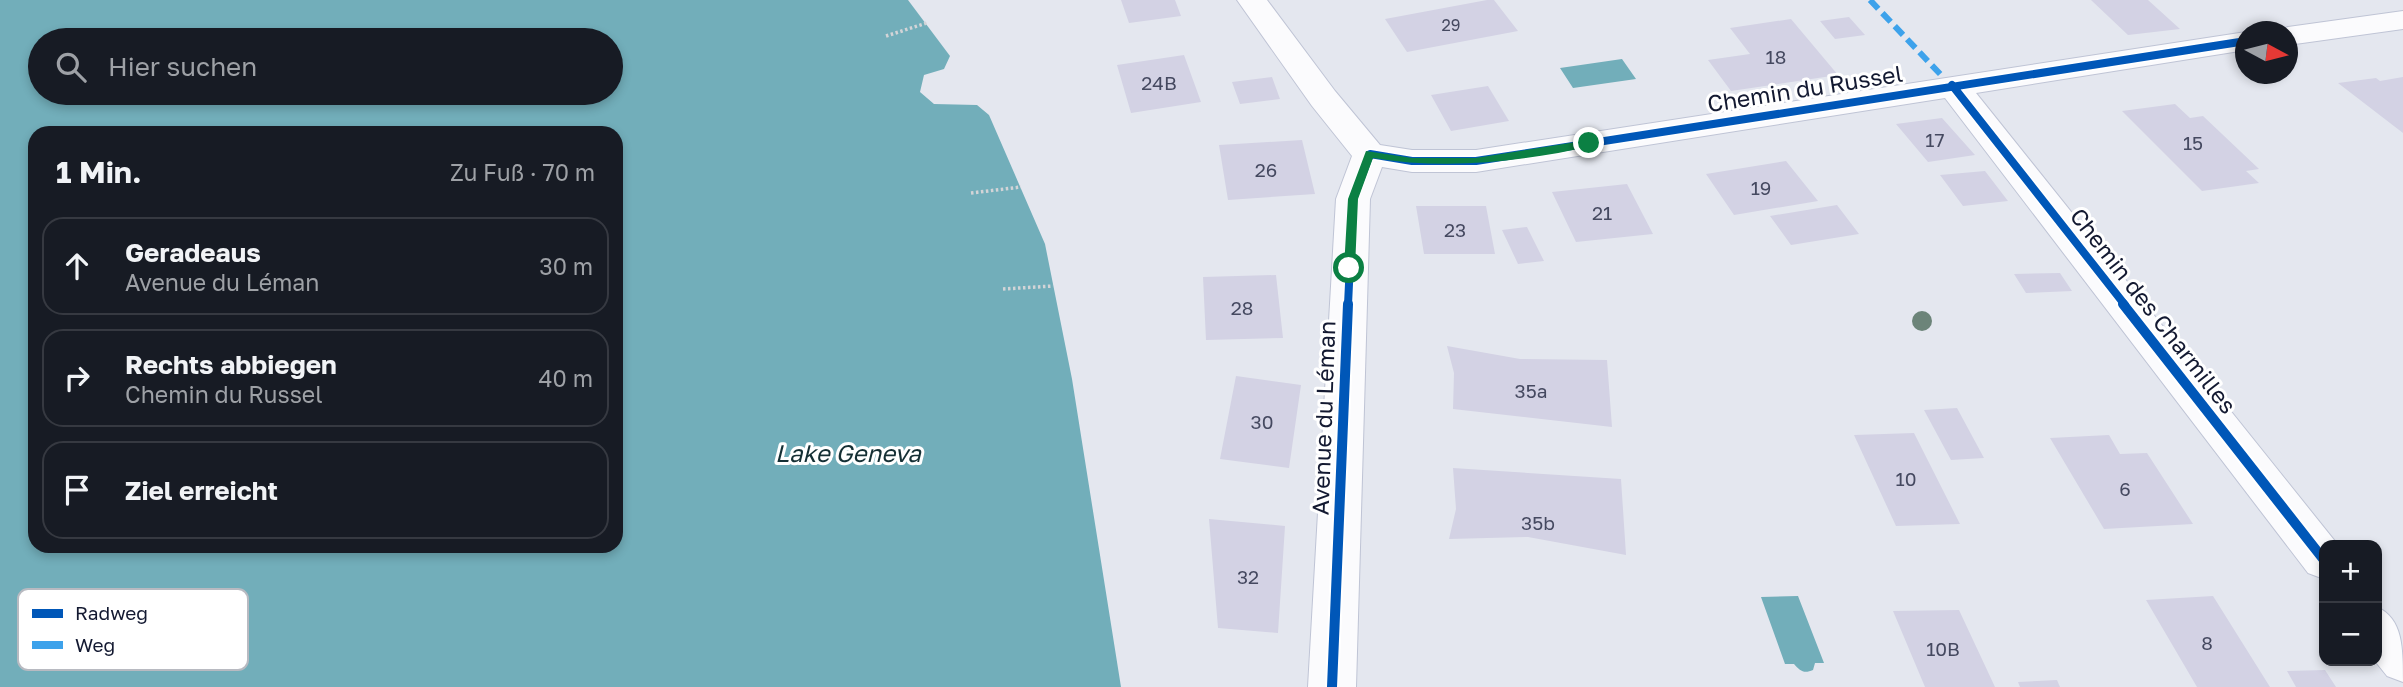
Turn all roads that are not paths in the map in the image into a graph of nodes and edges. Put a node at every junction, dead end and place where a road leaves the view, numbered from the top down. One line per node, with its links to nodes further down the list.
1 (1252, 0): 6 (street)
2 (2403, 20): 3 (street)
3 (2298, 34)
4 (2235, 43): 5 (street, Chemin du Russel)
5 (1952, 85): 6 (street, Chemin du Russel); 7 (street, Chemin des Charmilles)
6 (1370, 154): 10 (street, Avenue du Léman)
7 (2319, 554)
8 (2382, 634): 9 (street)
9 (2403, 661)
10 (1332, 687)

